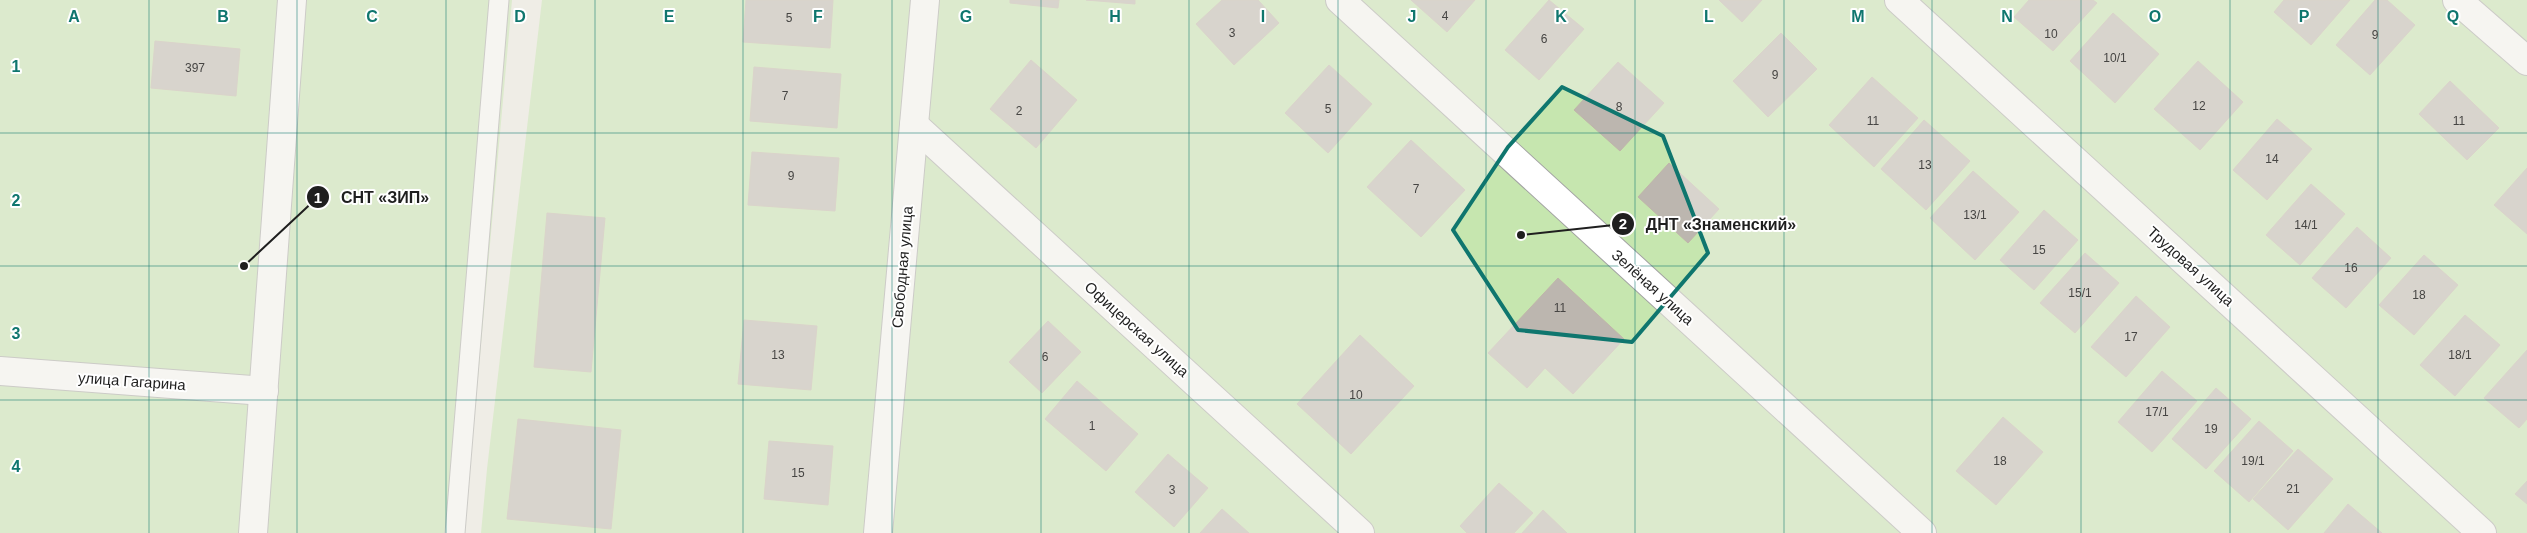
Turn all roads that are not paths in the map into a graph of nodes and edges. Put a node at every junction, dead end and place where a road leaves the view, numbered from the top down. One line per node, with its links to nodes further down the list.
1 (292, 0): 10 (street)
2 (498, 0): 12 (lane)
3 (925, 0): 8 (street, Свободная улица)
4 (1340, 0): 15 (street, Зелёная улица)
5 (1900, 0): 16 (street, Трудовая улица)
6 (2458, 0): 7 (street)
7 (2527, 62)
8 (914, 125): 13 (street, Свободная улица); 14 (street, Офицерская улица)
9 (0, 371): 10 (street, улица Гагарина)
10 (264, 391): 11 (street)
11 (253, 533)
12 (455, 533)
13 (878, 533)
14 (1360, 533)
15 (1922, 533)
16 (2482, 533)

